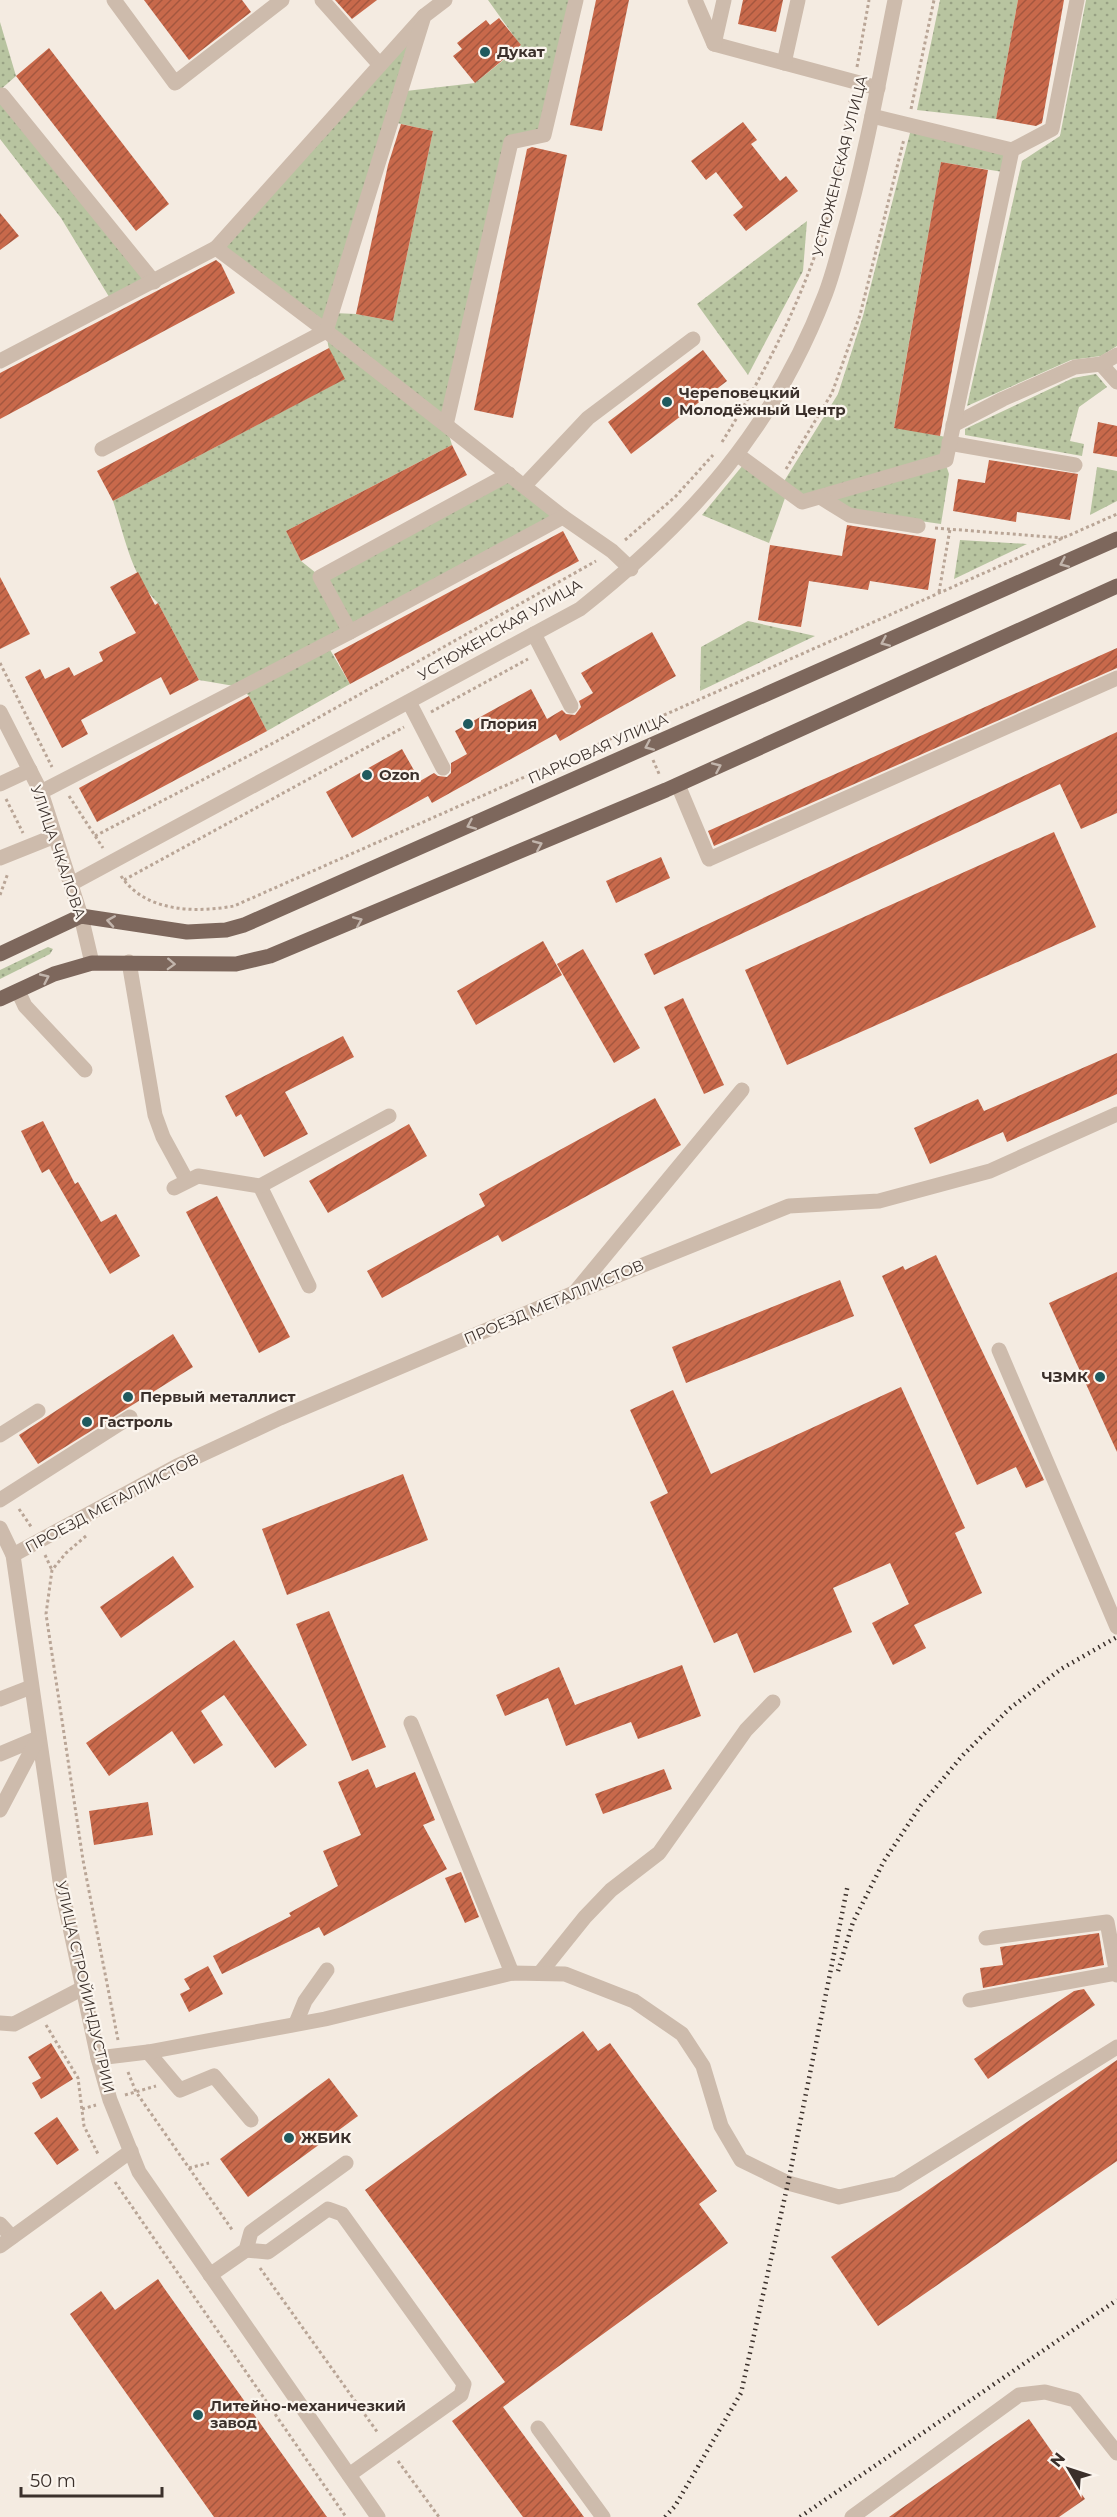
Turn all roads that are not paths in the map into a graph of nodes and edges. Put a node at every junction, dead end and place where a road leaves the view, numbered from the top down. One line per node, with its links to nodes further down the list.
1 (114, 0): 2 (street)
2 (282, 0)
3 (322, 0): 14 (street)
4 (446, 0): 11 (street)
5 (576, 0): 27 (street)
6 (695, 0): 12 (street)
7 (724, 0): 12 (street)
8 (798, 0): 13 (street)
9 (895, 0): 15 (street, УСТЮЖЕНСКАЯ УЛИЦА)
10 (1077, 0): 18 (street)
11 (424, 16): 14 (street); 21 (street)
12 (714, 44): 13 (street)
13 (784, 63): 15 (street)
14 (380, 65): 19 (street)
15 (878, 88): 17 (street, УСТЮЖЕНСКАЯ УЛИЦА)
16 (2, 95): 20 (street)
17 (873, 116): 18 (street); 31 (street, УСТЮЖЕНСКАЯ УЛИЦА)
18 (1012, 150): 28 (street)
19 (216, 248): 20 (street); 21 (street)
20 (154, 282): 24 (street)
21 (326, 331): 27 (street); 30 (street)
22 (693, 339): 34 (street)
23 (1117, 355): 25 (street)
24 (0, 361)
25 (1101, 364): 26 (street); 28 (street)
26 (1117, 382)
27 (446, 425): 33 (street)
28 (953, 425): 29 (street)
29 (949, 443): 32 (street); 35 (street)
30 (102, 449)
31 (738, 454): 35 (street); 39 (street, УСТЮЖЕНСКАЯ УЛИЦА)
32 (1075, 465)
33 (509, 474): 34 (street); 41 (street)
34 (525, 486): 36 (street)
35 (820, 497): 37 (street)
36 (563, 517): 39 (street); 41 (street)
37 (918, 526)
38 (1117, 539): 56 (main road, ПАРКОВАЯ УЛИЦА, one-way to 56)
39 (631, 568): 42 (street, УСТЮЖЕНСКАЯ УЛИЦА)
40 (1117, 586): 50 (main road, one-way to 40)
41 (350, 632): 52 (street)
42 (534, 634): 44 (street, УСТЮЖЕНСКАЯ УЛИЦА); 45 (street)
43 (1117, 678): 50 (street)
44 (409, 702): 48 (street); 55 (street, УСТЮЖЕНСКАЯ УЛИЦА)
45 (571, 706)
46 (0, 712): 47 (street, УЛИЦА ЧКАЛОВА)
47 (4, 729): 49 (street, УЛИЦА ЧКАЛОВА)
48 (443, 768)
49 (30, 770): 51 (street); 52 (street, УЛИЦА ЧКАЛОВА)
50 (672, 788): 58 (main road, one-way to 50)
51 (2, 790)
52 (40, 792): 53 (street, УЛИЦА ЧКАЛОВА)
53 (55, 836): 54 (street); 55 (street, УЛИЦА ЧКАЛОВА)
54 (0, 858)
55 (71, 884): 56 (street, УЛИЦА ЧКАЛОВА)
56 (81, 916): 57 (main road); 59 (street, УЛИЦА ЧКАЛОВА)
57 (0, 954)
58 (129, 962): 59 (main road); 66 (street)
59 (92, 963): 60 (main road, one-way to 59)
60 (18, 991): 61 (main road); 62 (street)
61 (0, 999)
62 (85, 1070)
63 (742, 1090): 68 (street)
64 (1117, 1114): 68 (street, ПРОЕЗД МЕТАЛЛИСТОВ)
65 (389, 1116): 66 (street)
66 (260, 1186): 67 (street)
67 (309, 1286)
68 (574, 1293): 75 (street, ПРОЕЗД МЕТАЛЛИСТОВ)
69 (999, 1350): 76 (street)
70 (38, 1411): 72 (street)
71 (130, 1417): 73 (street)
72 (0, 1435)
73 (0, 1500)
74 (0, 1528): 75 (street, УЛИЦА СТРОЙИНДУСТРИИ)
75 (13, 1555): 77 (street, УЛИЦА СТРОЙИНДУСТРИИ)
76 (1117, 1627)
77 (31, 1687): 78 (street); 81 (street, УЛИЦА СТРОЙИНДУСТРИИ)
78 (0, 1699)
79 (772, 1702): 87 (street)
80 (411, 1723): 86 (street)
81 (39, 1737): 82 (street); 83 (street); 89 (street, УЛИЦА СТРОЙИНДУСТРИИ)
82 (0, 1754)
83 (0, 1810)
84 (986, 1938): 88 (street)
85 (327, 1970): 92 (street)
86 (512, 1973): 87 (street); 92 (street)
87 (540, 1973): 93 (street)
88 (1117, 1974): 90 (street)
89 (83, 1988): 91 (street); 95 (street, УЛИЦА СТРОЙИНДУСТРИИ)
90 (970, 2000)
91 (0, 2023)
92 (296, 2023): 94 (street)
93 (1117, 2047)
94 (148, 2052): 95 (street); 96 (street)
95 (98, 2058): 97 (street, УЛИЦА СТРОЙИНДУСТРИИ)
96 (251, 2120)
97 (130, 2151): 100 (street); 102 (street, УЛИЦА СТРОЙИНДУСТРИИ)
98 (346, 2163): 101 (street)
99 (0, 2224): 100 (street)
100 (6, 2242)
101 (246, 2250): 102 (street); 105 (street)
102 (210, 2275): 105 (street, УЛИЦА СТРОЙИНДУСТРИИ)
103 (538, 2428): 107 (street)
104 (1117, 2453): 108 (street)
105 (349, 2475): 106 (street, УЛИЦА СТРОЙИНДУСТРИИ)
106 (378, 2517)
107 (603, 2517)
108 (852, 2517)

